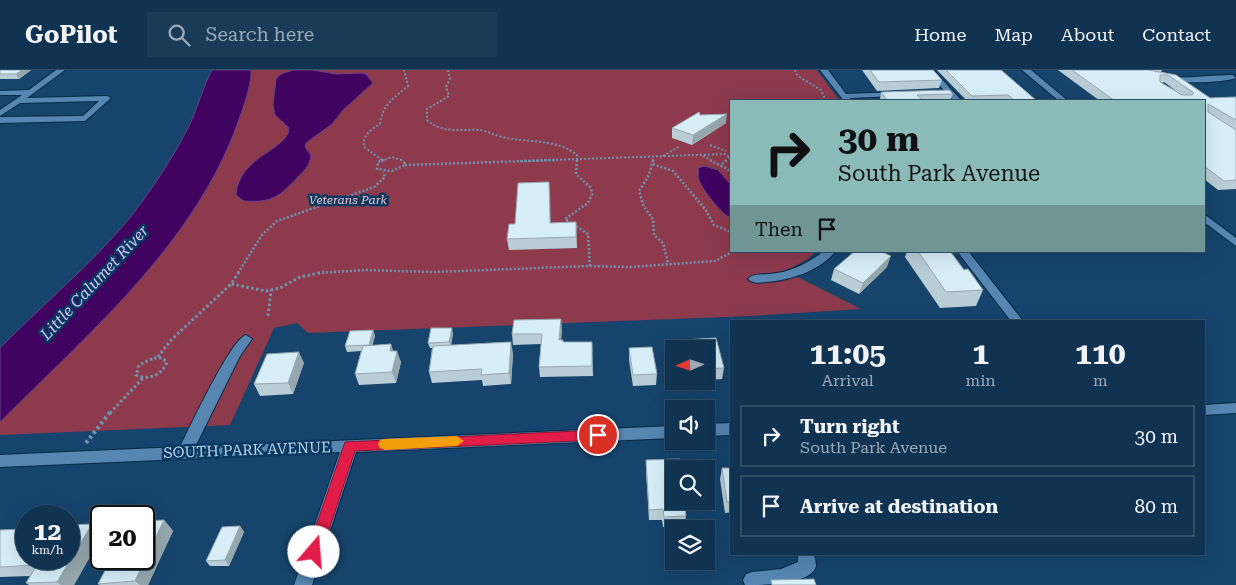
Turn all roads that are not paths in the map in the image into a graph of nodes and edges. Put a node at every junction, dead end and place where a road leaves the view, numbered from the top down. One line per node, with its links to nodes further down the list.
1 (61, 70): 8 (street)
2 (824, 70): 13 (street)
3 (929, 70): 9 (street)
4 (1026, 70): 15 (street)
5 (1133, 70): 7 (street)
6 (1221, 70): 7 (street)
7 (1234, 78)
8 (31, 92): 10 (street); 16 (street)
9 (950, 92): 11 (street); 14 (street)
10 (0, 93)
11 (941, 93)
12 (904, 94): 13 (street)
13 (846, 99)
14 (957, 100)
15 (1063, 100)
16 (19, 101): 17 (street); 18 (street)
17 (0, 114)
18 (0, 120)
19 (1205, 218): 21 (street)
20 (1205, 228): 21 (street)
21 (1217, 228): 22 (street)
22 (1236, 244)
23 (830, 252): 25 (street)
24 (963, 252): 26 (street)
25 (754, 280)
26 (1016, 320)
27 (246, 339): 34 (street)
28 (1236, 408): 29 (street)
29 (1205, 410)
30 (730, 429): 31 (street)
31 (715, 430)
32 (665, 432): 33 (street, SOUTH PARK AVENUE)
33 (350, 446): 34 (street, SOUTH PARK AVENUE); 38 (street)
34 (184, 453): 35 (street, SOUTH PARK AVENUE)
35 (0, 461)
36 (806, 555): 37 (street)
37 (752, 580)
38 (303, 585)

